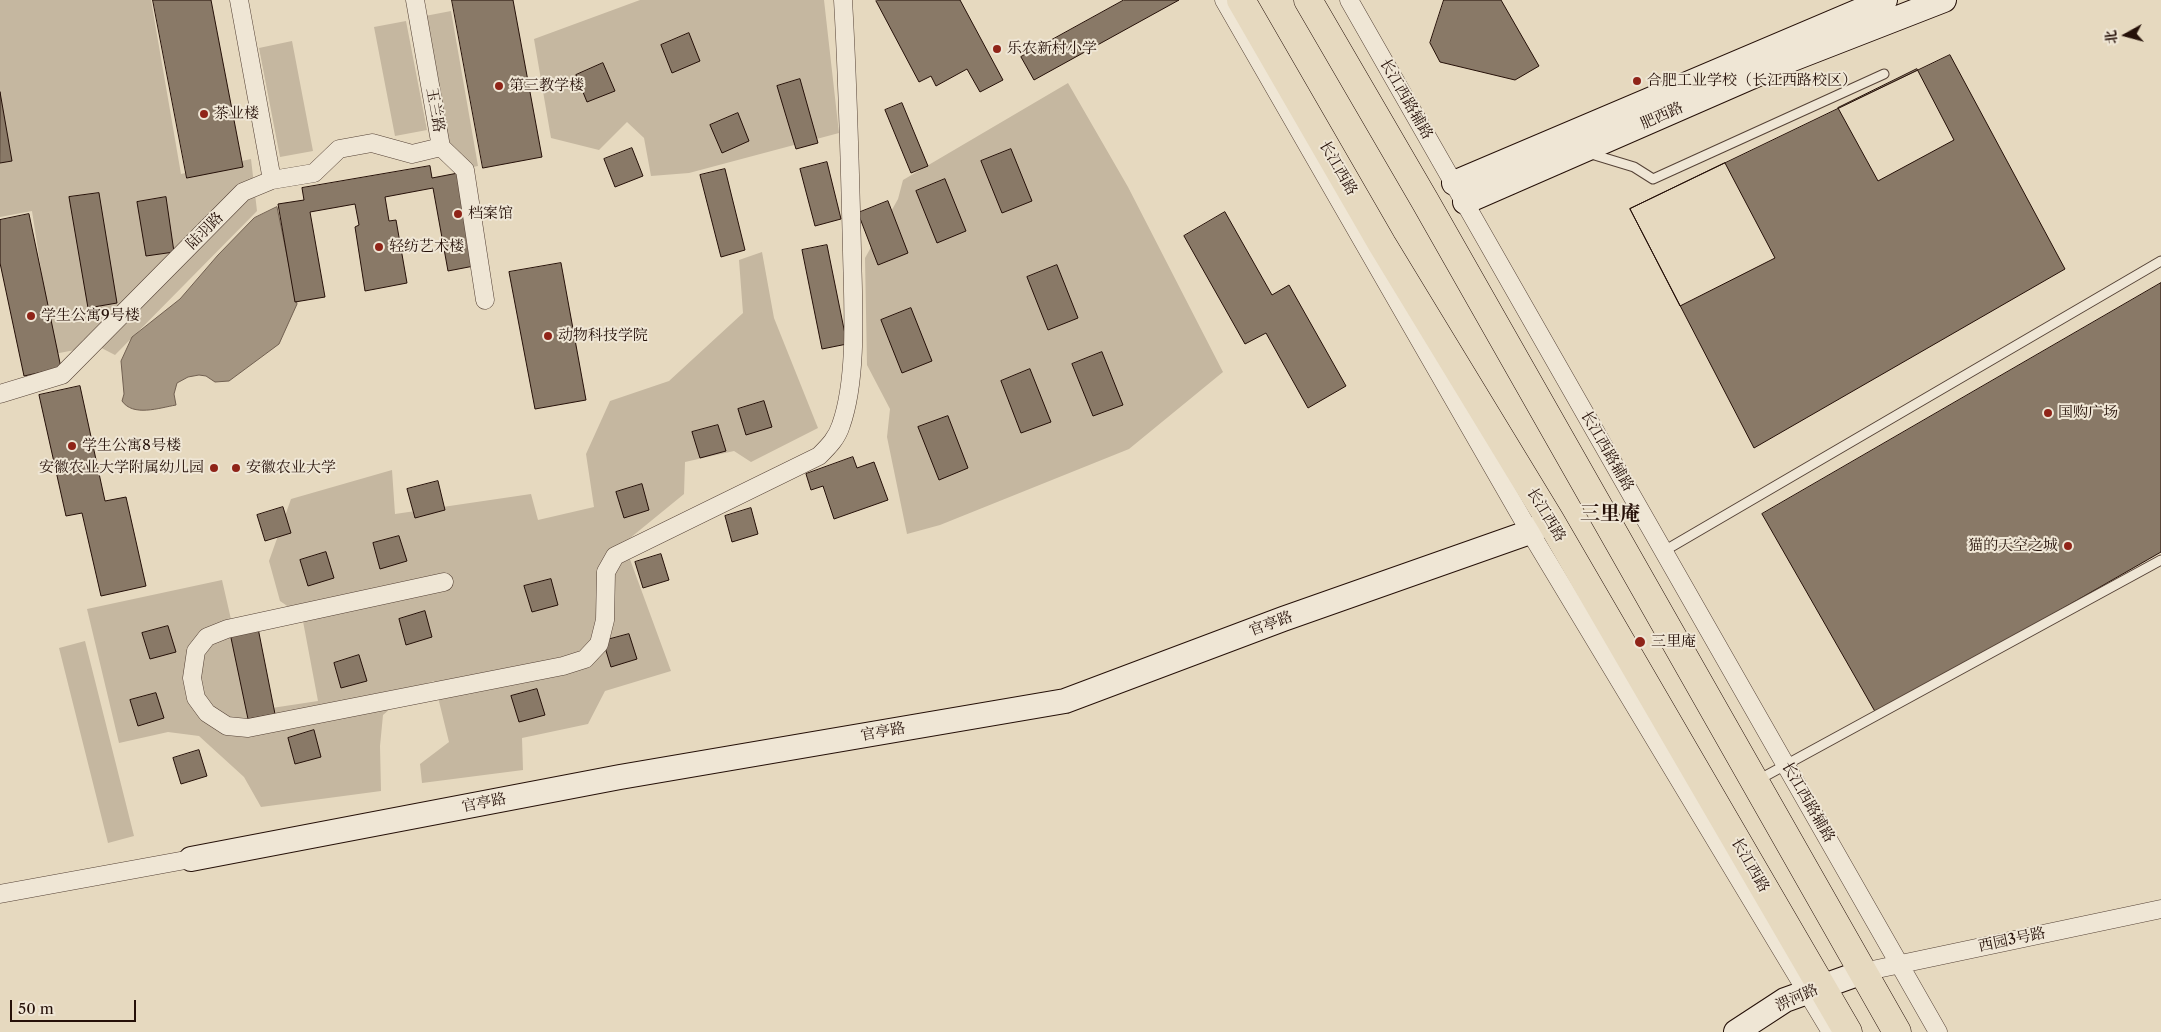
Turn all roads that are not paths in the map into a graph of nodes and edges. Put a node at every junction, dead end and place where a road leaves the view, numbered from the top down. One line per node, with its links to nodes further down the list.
1 (239, 0): 13 (street)
2 (415, 0): 11 (street, 玉兰路)
3 (843, 0): 21 (street)
4 (1224, 0): 18 (street)
5 (1241, 0): 18 (highway, 长江西路)
6 (1308, 0): 23 (highway)
7 (1349, 0): 14 (street, 长江西路辅路)
8 (1885, 0): 14 (street, 肥西路)
9 (1944, 0): 12 (street, 肥西路)
10 (1884, 74): 12 (lane)
11 (442, 147): 13 (street, 陆羽路); 16 (street, 玉兰路)
12 (1583, 151): 14 (street, 肥西路)
13 (272, 180): 17 (street, 陆羽路)
14 (1459, 193): 19 (street, 长江西路辅路)
15 (2161, 261): 19 (lane)
16 (484, 300)
17 (0, 394)
18 (1540, 526): 24 (street, 官亭路); 29 (highway, 长江西路)
19 (1664, 551): 22 (street, 长江西路辅路)
20 (2161, 560): 22 (lane)
21 (444, 582)
22 (1787, 764): 23 (lane); 27 (street, 长江西路辅路)
23 (1756, 782): 28 (highway)
24 (191, 859): 25 (street)
25 (0, 894)
26 (2161, 908): 27 (street, 西园3号路)
27 (1900, 964): 28 (street, 西园3号路); 34 (street, 长江西路辅路)
28 (1862, 972): 29 (street, 淠河路); 33 (highway)
29 (1814, 989): 30 (street, 淠河路); 31 (street); 32 (highway, 长江西路)
30 (1736, 1032)
31 (1831, 1032)
32 (1848, 1032)
33 (1897, 1032)
34 (1938, 1032)

